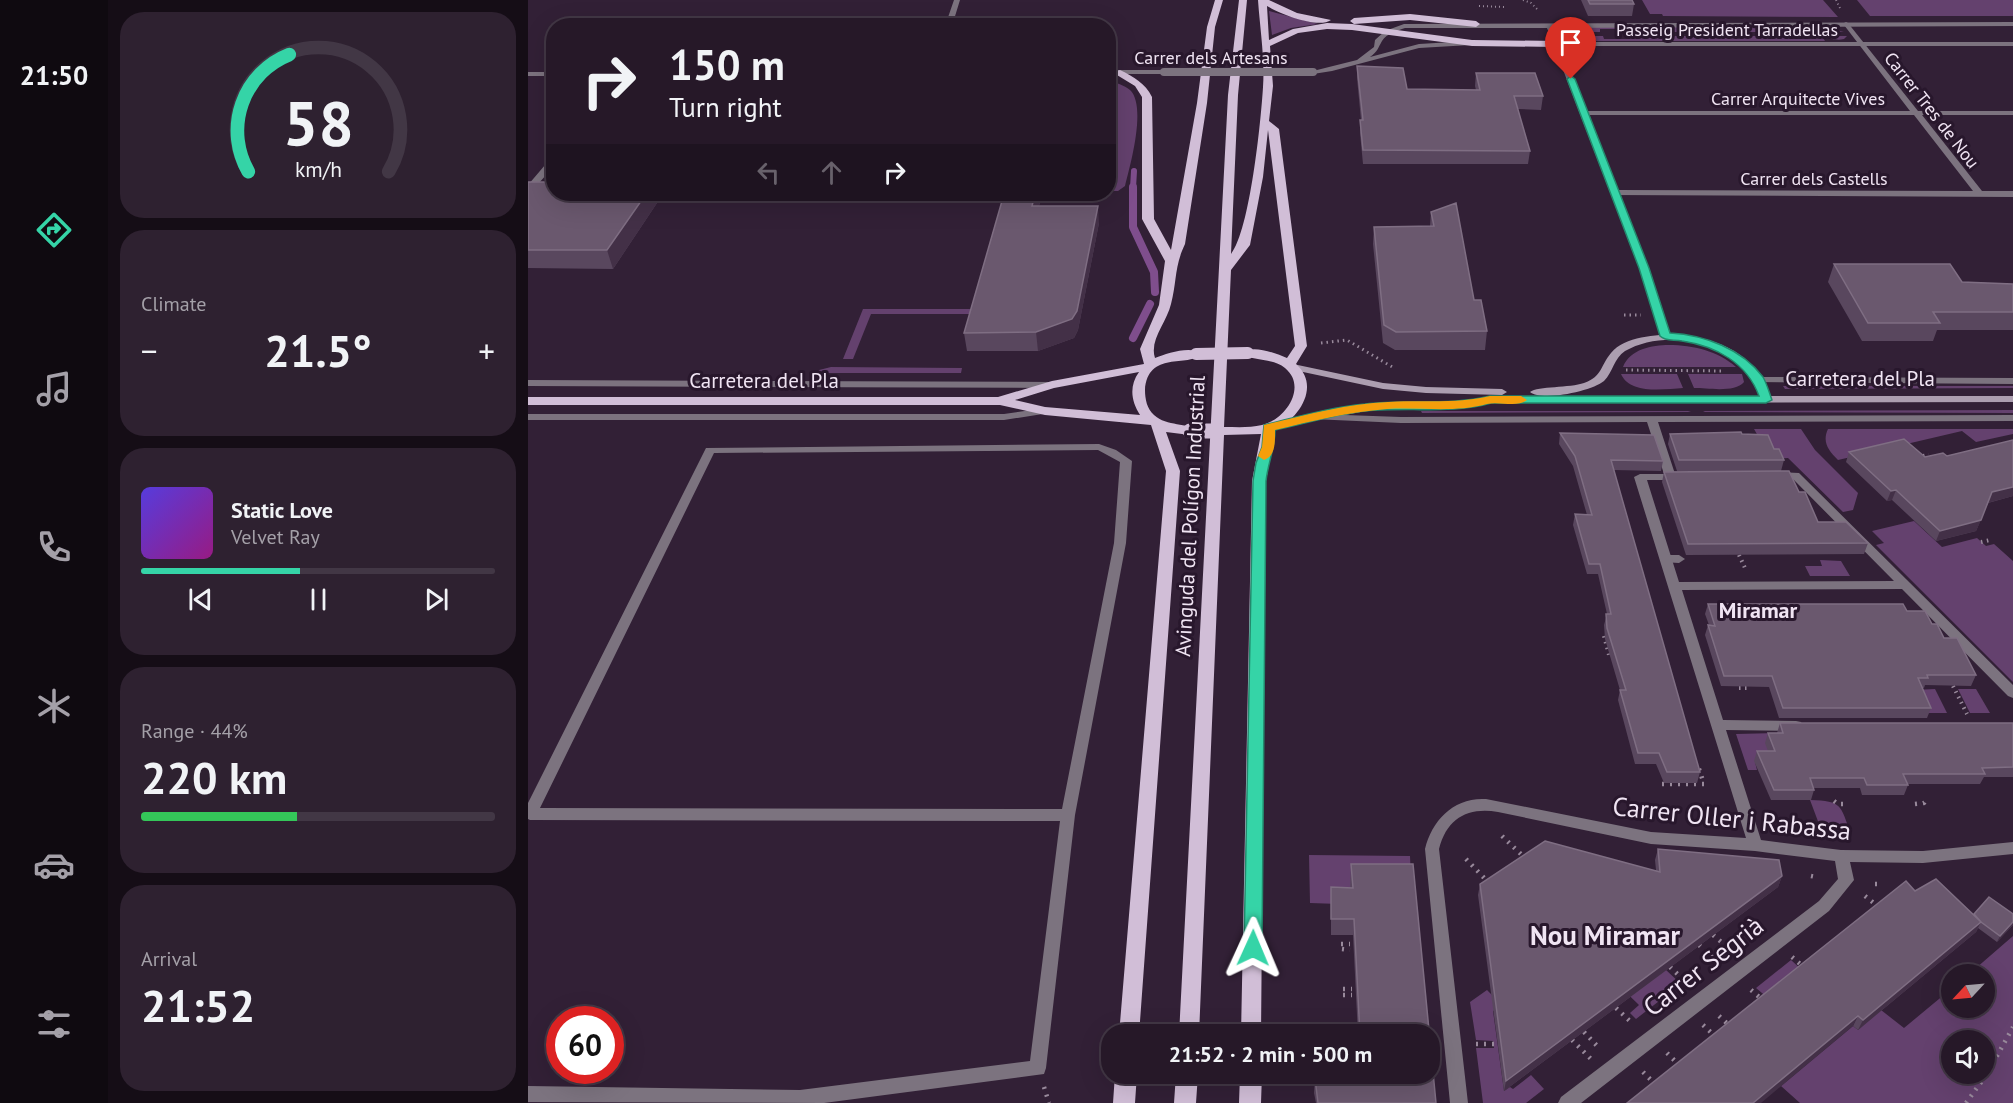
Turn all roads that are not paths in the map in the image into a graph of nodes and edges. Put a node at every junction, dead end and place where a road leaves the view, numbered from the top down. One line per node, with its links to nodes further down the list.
1 (957, 0): 5 (street)
2 (1219, 0): 36 (main road)
3 (1243, 0): 37 (main road, Avinguda del Polígon Industrial)
4 (1262, 0): 6 (main road); 20 (main road)
5 (951, 18)
6 (1423, 19): 7 (main road); 11 (main road)
7 (1476, 24): 10 (street, Passeig President Tarradellas); 11 (street, Passeig President Tarradellas)
8 (1846, 24): 9 (street, Passeig President Tarradellas); 10 (street, Passeig President Tarradellas); 18 (street, Passeig President Tarradellas)
9 (2013, 24)
10 (1549, 25): 17 (street)
11 (1442, 26): 13 (street, Passeig President Tarradellas); 14 (main road)
12 (1353, 27): 13 (main road); 15 (main road); 20 (main road)
13 (1387, 32): 14 (main road); 15 (street)
14 (1442, 38): 16 (main road); 21 (main road)
15 (1380, 40): 22 (street)
16 (1472, 43): 17 (main road); 21 (street)
17 (1557, 44): 18 (street, Passeig President Tarradellas); 27 (street)
18 (1862, 44): 19 (street, Passeig President Tarradellas); 28 (street, Carrer Tres de Nou)
19 (2013, 44)
20 (1265, 45): 30 (main road)
21 (1428, 45): 22 (street)
22 (1360, 61): 23 (street, Carrer dels Artesans, bridge)
23 (1116, 72)
24 (1116, 73): 36 (main road)
25 (528, 74): 26 (street)
26 (546, 74)
27 (1584, 113): 28 (street, Carrer Arquitecte Vives); 33 (street)
28 (1917, 113): 29 (street, Carrer Arquitecte Vives); 34 (street, Carrer Tres de Nou)
29 (2013, 113)
30 (1265, 123): 37 (main road); 40 (main road)
31 (546, 169): 32 (street)
32 (528, 190)
33 (1615, 193): 34 (street, Carrer dels Castells); 38 (street)
34 (1980, 194): 35 (street, Carrer dels Castells)
35 (2013, 194)
36 (1171, 261): 39 (main road)
37 (1224, 271): 73 (main road, Avinguda del Polígon Industrial)
38 (1665, 336): 41 (main road); 45 (main road)
39 (1151, 366): 40 (main road, bridge); 44 (main road); 56 (main road)
40 (1291, 366): 45 (main road); 57 (main road)
41 (1759, 380): 42 (street); 48 (main road)
42 (2013, 381)
43 (528, 383): 44 (street)
44 (1052, 385): 50 (main road)
45 (1474, 392): 46 (main road)
46 (1490, 399): 48 (main road, Carretera del Pla); 53 (main road)
47 (2013, 399): 48 (main road, Carretera del Pla)
48 (1766, 400)
49 (528, 401): 50 (main road, Carretera del Pla)
50 (1000, 401): 51 (main road)
51 (1046, 411): 52 (street); 56 (main road)
52 (528, 417)
53 (1316, 417): 55 (street); 57 (main road)
54 (2013, 418): 55 (street)
55 (1651, 419): 60 (street)
56 (1154, 422): 57 (main road, bridge); 72 (main road)
57 (1272, 426): 74 (main road)
58 (1691, 476): 60 (street)
59 (1764, 476): 63 (street)
60 (1671, 477): 61 (street)
61 (1666, 559): 62 (street); 64 (street)
62 (1680, 560)
63 (1905, 585): 64 (street); 65 (street)
64 (1674, 586): 66 (street)
65 (2013, 693)
66 (1718, 725): 67 (street); 69 (street)
67 (1815, 726)
68 (1068, 815): 68 (street); 78 (street)
69 (1755, 846): 71 (street, Carrer Oller i Rabassa); 82 (street, Carrer Oller i Rabassa)
70 (2013, 848): 71 (street, Carrer Oller i Rabassa)
71 (1841, 856): 83 (street, Carrer Segrià)
72 (1130, 1024)
73 (1189, 1024)
74 (1251, 1024)
75 (1125, 1084): 79 (main road)
76 (1186, 1084): 80 (main road)
77 (1251, 1084): 81 (main road)
78 (528, 1094)
79 (1124, 1103)
80 (1185, 1103)
81 (1250, 1103)
82 (1459, 1103)
83 (1567, 1103)

